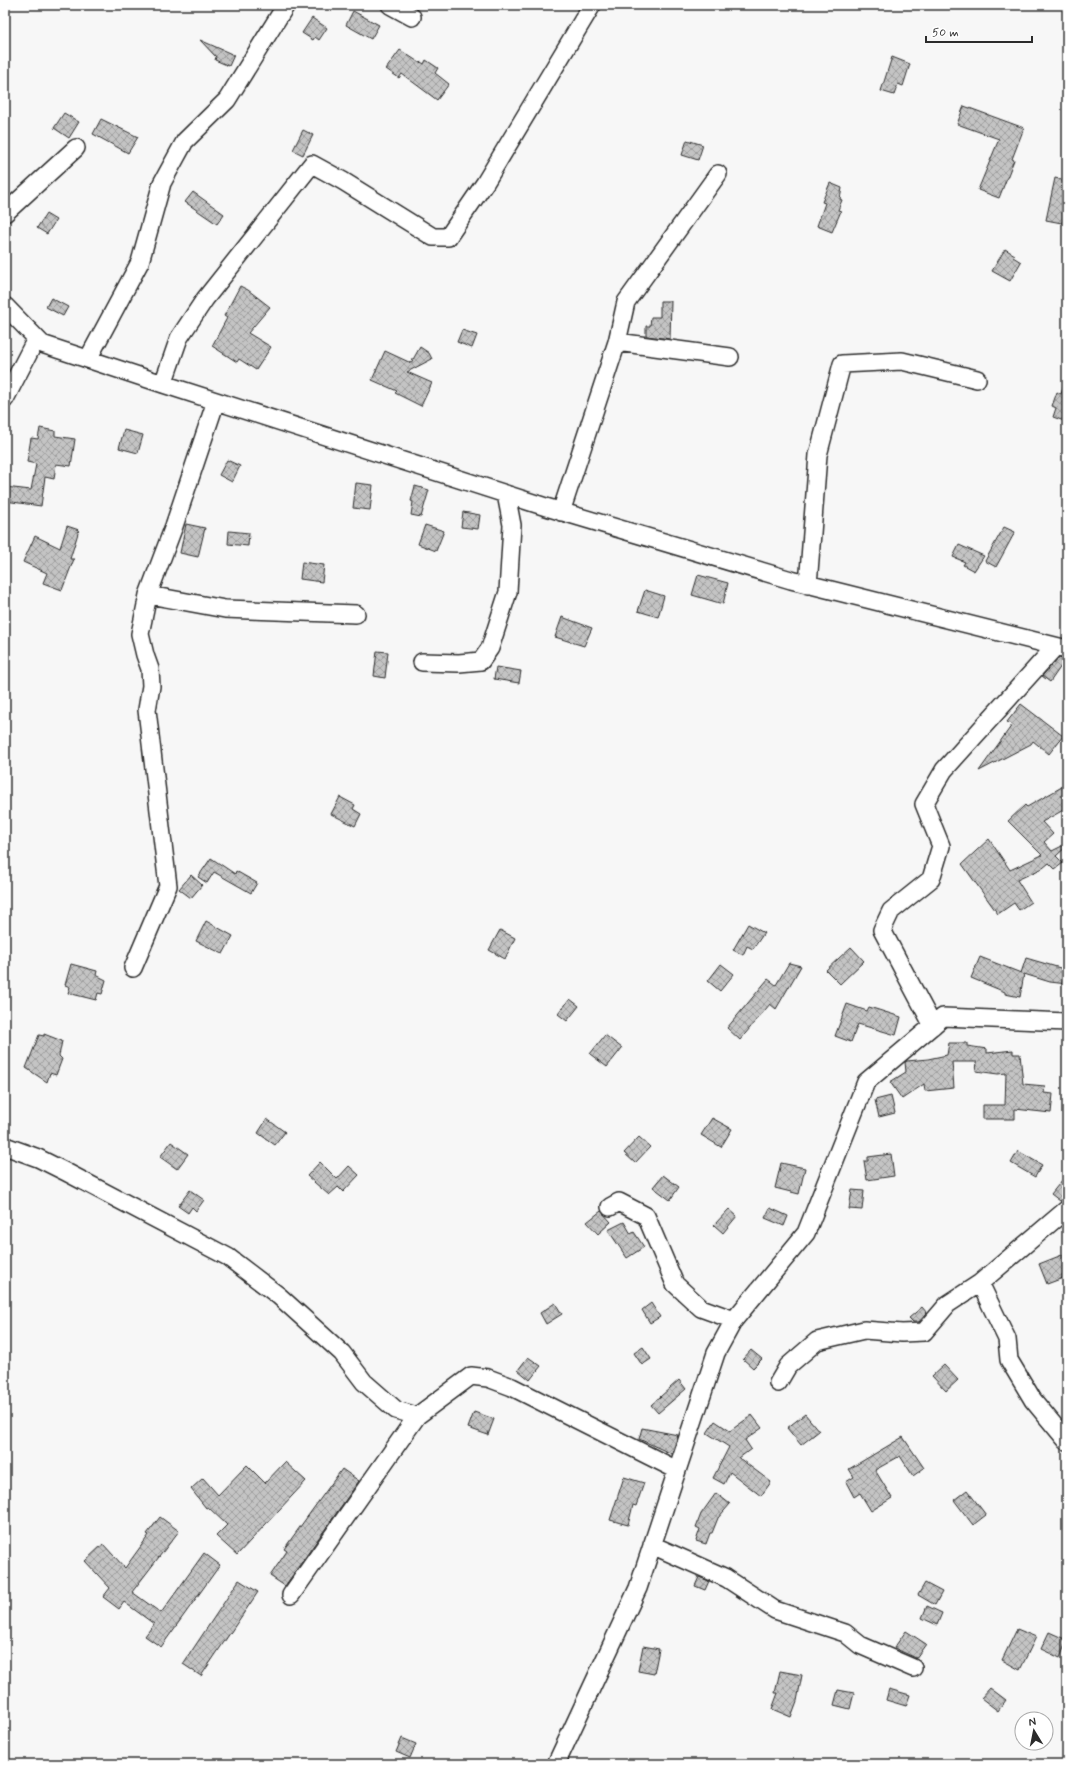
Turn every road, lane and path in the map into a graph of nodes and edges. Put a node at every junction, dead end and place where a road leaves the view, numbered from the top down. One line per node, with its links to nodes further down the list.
1 (286, 5): 12 (street)
2 (390, 5): 4 (street)
3 (592, 5): 14 (street)
4 (412, 17)
5 (76, 148): 7 (street)
6 (718, 174): 10 (street)
7 (5, 213)
8 (5, 306): 9 (street)
9 (36, 339): 12 (street); 15 (street)
10 (617, 342): 11 (street); 18 (street)
11 (730, 357)
12 (88, 359): 14 (street)
13 (977, 379): 19 (street)
14 (163, 384): 16 (street)
15 (5, 399)
16 (216, 401): 17 (street); 20 (street)
17 (506, 494): 18 (street); 23 (street)
18 (561, 512): 19 (street)
19 (808, 585): 22 (street)
20 (149, 595): 21 (street); 24 (street)
21 (356, 614)
22 (1061, 648): 26 (street)
23 (422, 662)
24 (132, 968)
25 (1067, 1022): 26 (street)
26 (933, 1026): 31 (street)
27 (5, 1146): 33 (street)
28 (610, 1207): 31 (street)
29 (1067, 1209): 30 (street)
30 (980, 1283): 32 (street); 34 (street)
31 (734, 1320): 35 (street)
32 (778, 1383)
33 (417, 1416): 35 (street); 37 (street)
34 (1067, 1441)
35 (677, 1470): 36 (street)
36 (652, 1545): 38 (street); 39 (street)
37 (291, 1595)
38 (913, 1668)
39 (556, 1764)

